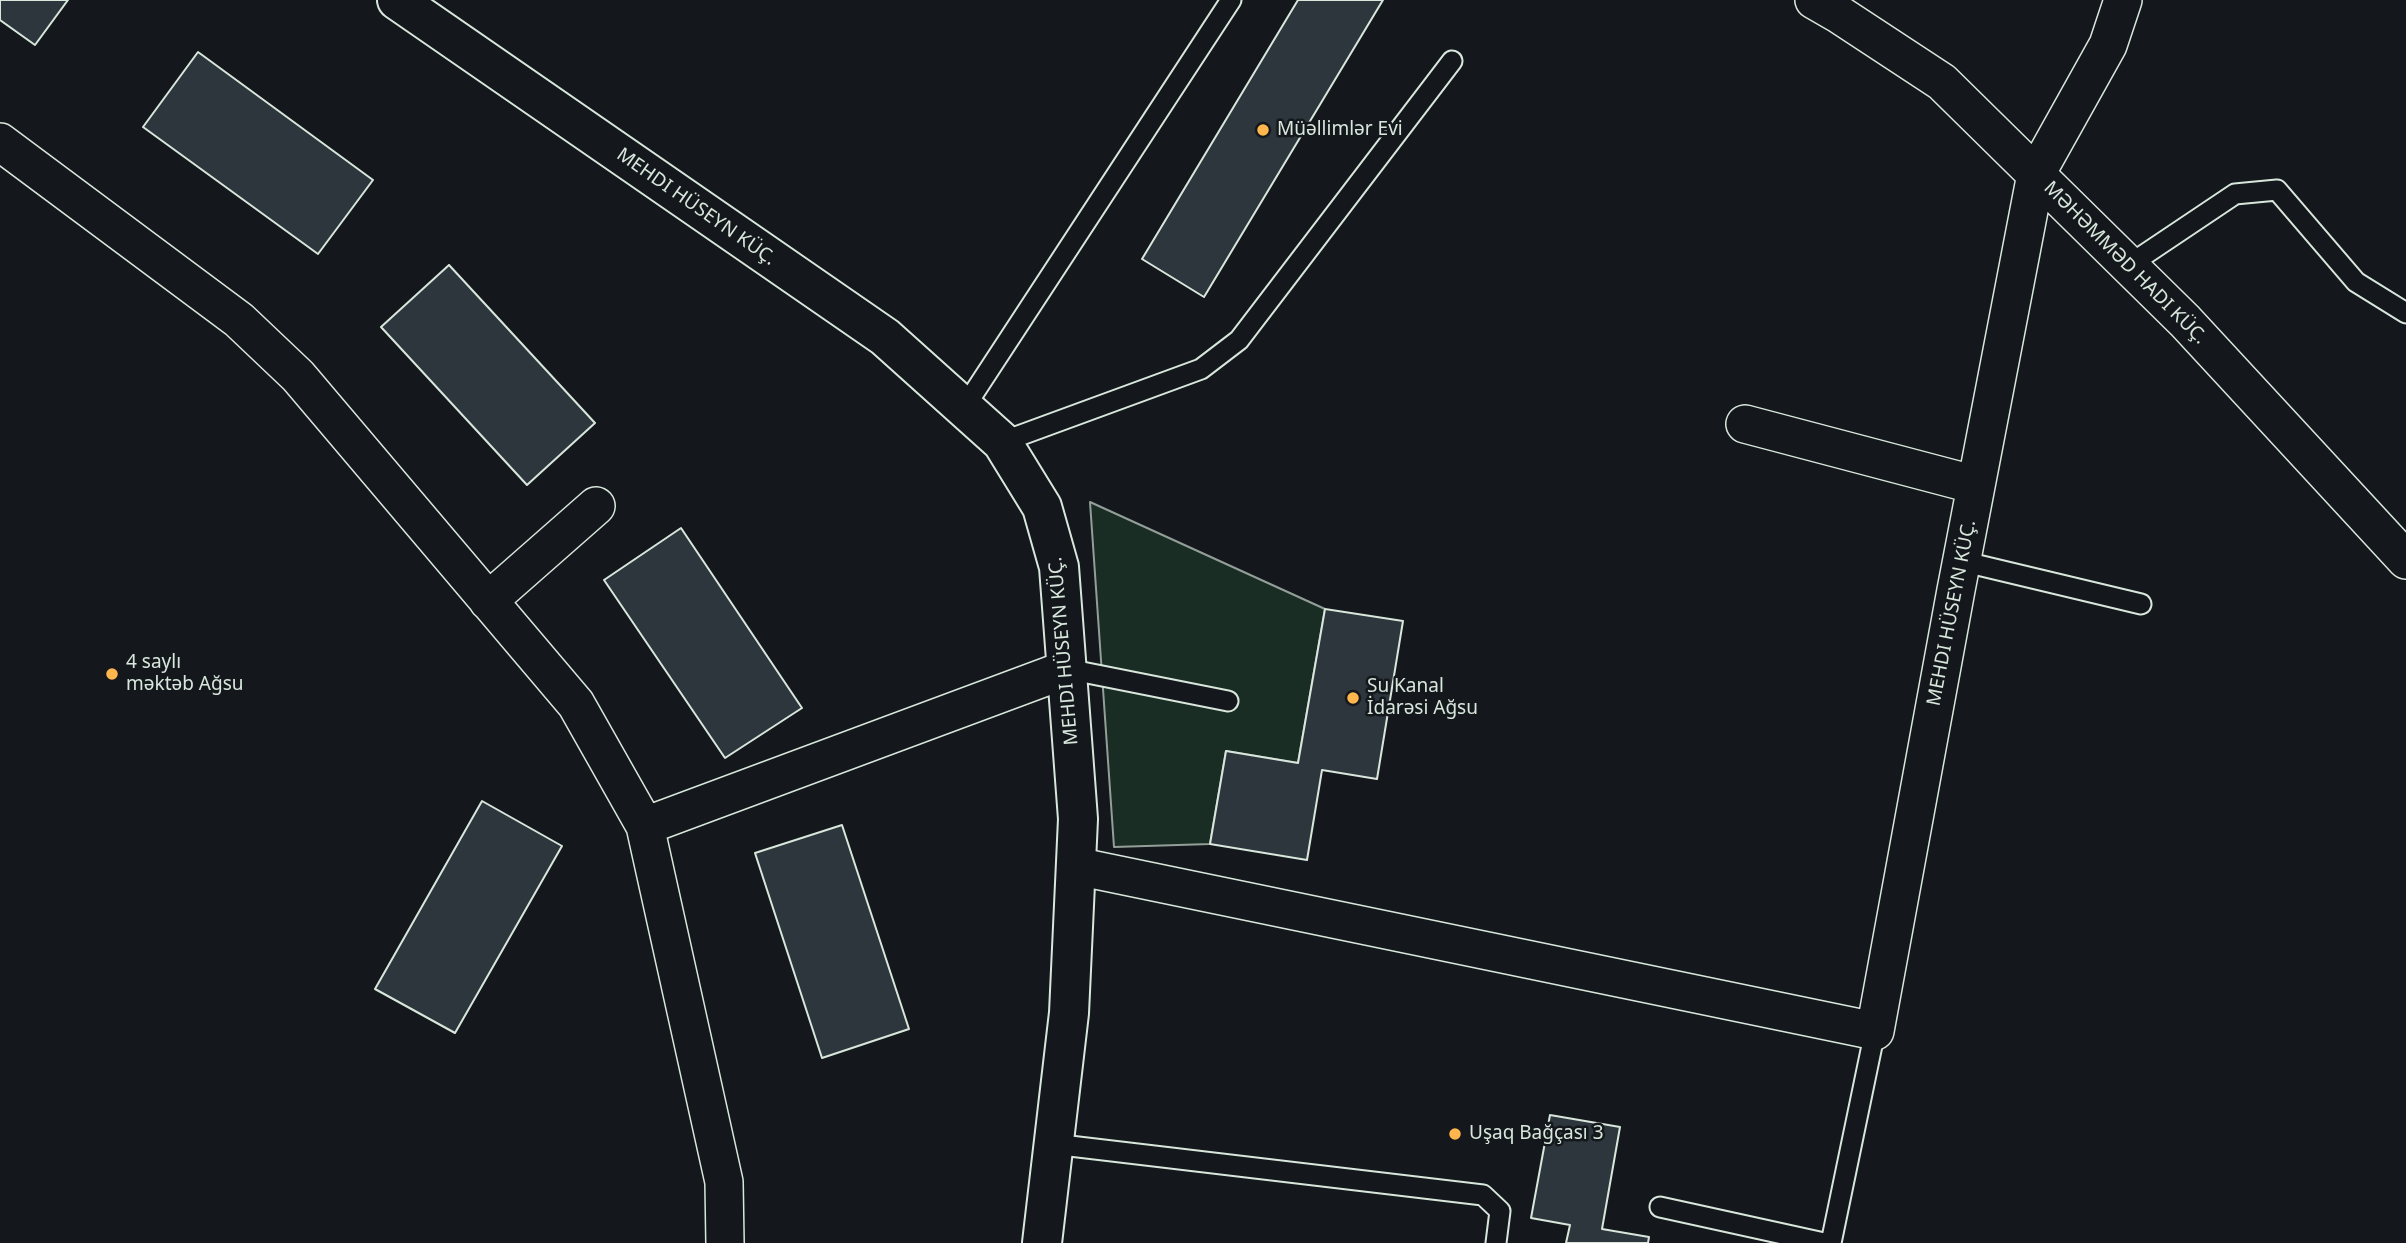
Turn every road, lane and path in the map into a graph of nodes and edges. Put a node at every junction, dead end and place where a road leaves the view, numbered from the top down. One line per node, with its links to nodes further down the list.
1 (397, 0): 10 (street, MEHDI HÜSEYN KÜÇ.)
2 (1231, 0): 10 (lane)
3 (1814, 0): 7 (street, MƏHƏMMƏD HADI KÜÇ.)
4 (2123, 0): 7 (street, MEHDI HÜSEYN KÜÇ.)
5 (1452, 61): 12 (lane)
6 (0, 142): 17 (street)
7 (2036, 174): 8 (street, MƏHƏMMƏD HADI KÜÇ.); 13 (street, MEHDI HÜSEYN KÜÇ.)
8 (2129, 265): 9 (lane); 15 (street, MƏHƏMMƏD HADI KÜÇ.)
9 (2406, 313)
10 (964, 408): 12 (street, MEHDI HÜSEYN KÜÇ.)
11 (1745, 424): 13 (street)
12 (1002, 442): 19 (street, MEHDI HÜSEYN KÜÇ.)
13 (1976, 485): 16 (street, MEHDI HÜSEYN KÜÇ.)
14 (596, 506): 17 (street)
15 (2406, 560)
16 (1961, 561): 18 (lane); 23 (street, MEHDI HÜSEYN KÜÇ.)
17 (488, 601): 21 (street)
18 (2141, 604)
19 (1067, 669): 20 (lane); 21 (street); 22 (street, MEHDI HÜSEYN KÜÇ.)
20 (1228, 701)
21 (645, 826): 26 (street)
22 (1076, 866): 23 (street); 24 (street, MEHDI HÜSEYN KÜÇ.)
23 (1875, 1031): 30 (lane, MEHDI HÜSEYN KÜÇ.)
24 (1053, 1144): 27 (street, MEHDI HÜSEYN KÜÇ.); 28 (lane)
25 (1660, 1207): 29 (lane)
26 (725, 1243)
27 (1042, 1243)
28 (1496, 1243)
29 (1824, 1243)
30 (1832, 1243)

